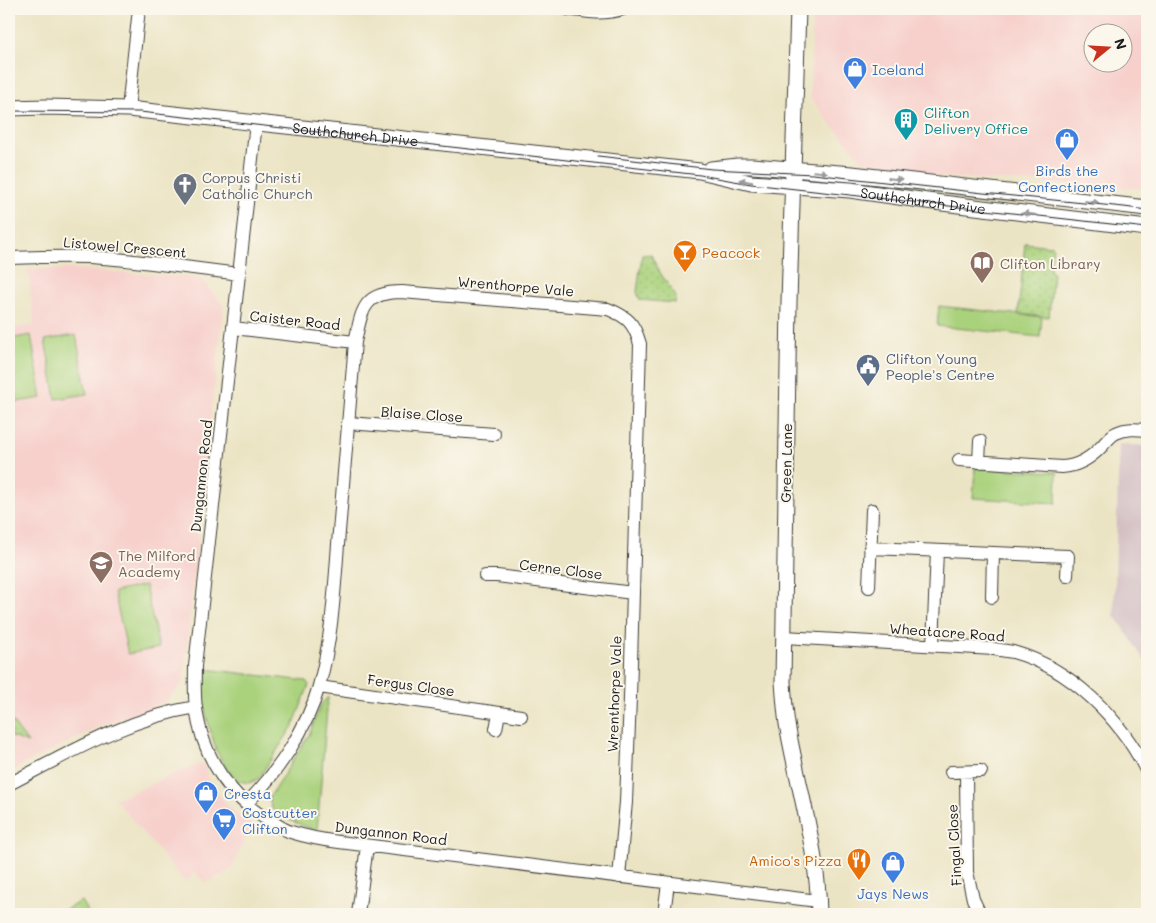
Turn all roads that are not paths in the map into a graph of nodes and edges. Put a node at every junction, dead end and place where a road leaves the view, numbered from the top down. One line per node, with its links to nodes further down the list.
1 (139, 9): 6 (street)
2 (567, 9): 3 (street)
3 (623, 9)
4 (798, 9): 8 (street, Green Lane)
5 (9, 108): 6 (street, Southchurch Drive)
6 (128, 109): 7 (street, Southchurch Drive)
7 (256, 123): 9 (street, Southchurch Drive); 14 (street, Dungannon Road)
8 (794, 170): 9 (street, Southchurch Drive); 10 (street, Green Lane); 11 (street, Southchurch Drive, one-way to 11)
9 (700, 171): 10 (street, Southchurch Drive, one-way to 9)
10 (793, 186): 12 (street, Southchurch Drive, one-way to 10); 32 (street, Green Lane)
11 (1147, 208)
12 (1147, 228)
13 (9, 258): 14 (street, Listowel Crescent)
14 (239, 274): 15 (street, Dungannon Road)
15 (233, 328): 16 (street, Caister Road); 35 (street, Dungannon Road)
16 (354, 342): 17 (street, Wrenthorpe Vale); 30 (street, Wrenthorpe Vale)
17 (348, 423): 19 (street, Blaise Close); 34 (street, Wrenthorpe Vale)
18 (1147, 430): 22 (street)
19 (494, 434)
20 (980, 441): 22 (street)
21 (959, 460): 22 (street)
22 (979, 462)
23 (872, 510): 24 (street)
24 (870, 548): 25 (street); 29 (street)
25 (938, 551): 26 (street); 33 (street)
26 (993, 553): 28 (street); 31 (street)
27 (485, 576): 30 (street, Cerne Close)
28 (1067, 576)
29 (869, 587)
30 (633, 593): 46 (street, Wrenthorpe Vale)
31 (992, 597)
32 (784, 637): 33 (street, Wheatacre Road); 48 (street, Green Lane)
33 (933, 645): 40 (street, Wheatacre Road)
34 (318, 687): 36 (street, Fergus Close); 44 (street, Wrenthorpe Vale)
35 (196, 708): 43 (street); 44 (street, Dungannon Road)
36 (499, 713): 37 (street, Fergus Close); 38 (street)
37 (521, 716)
38 (496, 729)
39 (981, 771): 42 (street)
40 (1147, 771)
41 (951, 772): 42 (street)
42 (966, 772): 51 (street, Fingal Close)
43 (9, 784)
44 (246, 804): 45 (street, Dungannon Road)
45 (366, 846): 46 (street, Dungannon Road); 49 (street)
46 (619, 877): 47 (street, Dungannon Road)
47 (668, 883): 48 (street, Dungannon Road); 50 (street)
48 (819, 908)
49 (358, 914)
50 (664, 914)
51 (980, 914)

